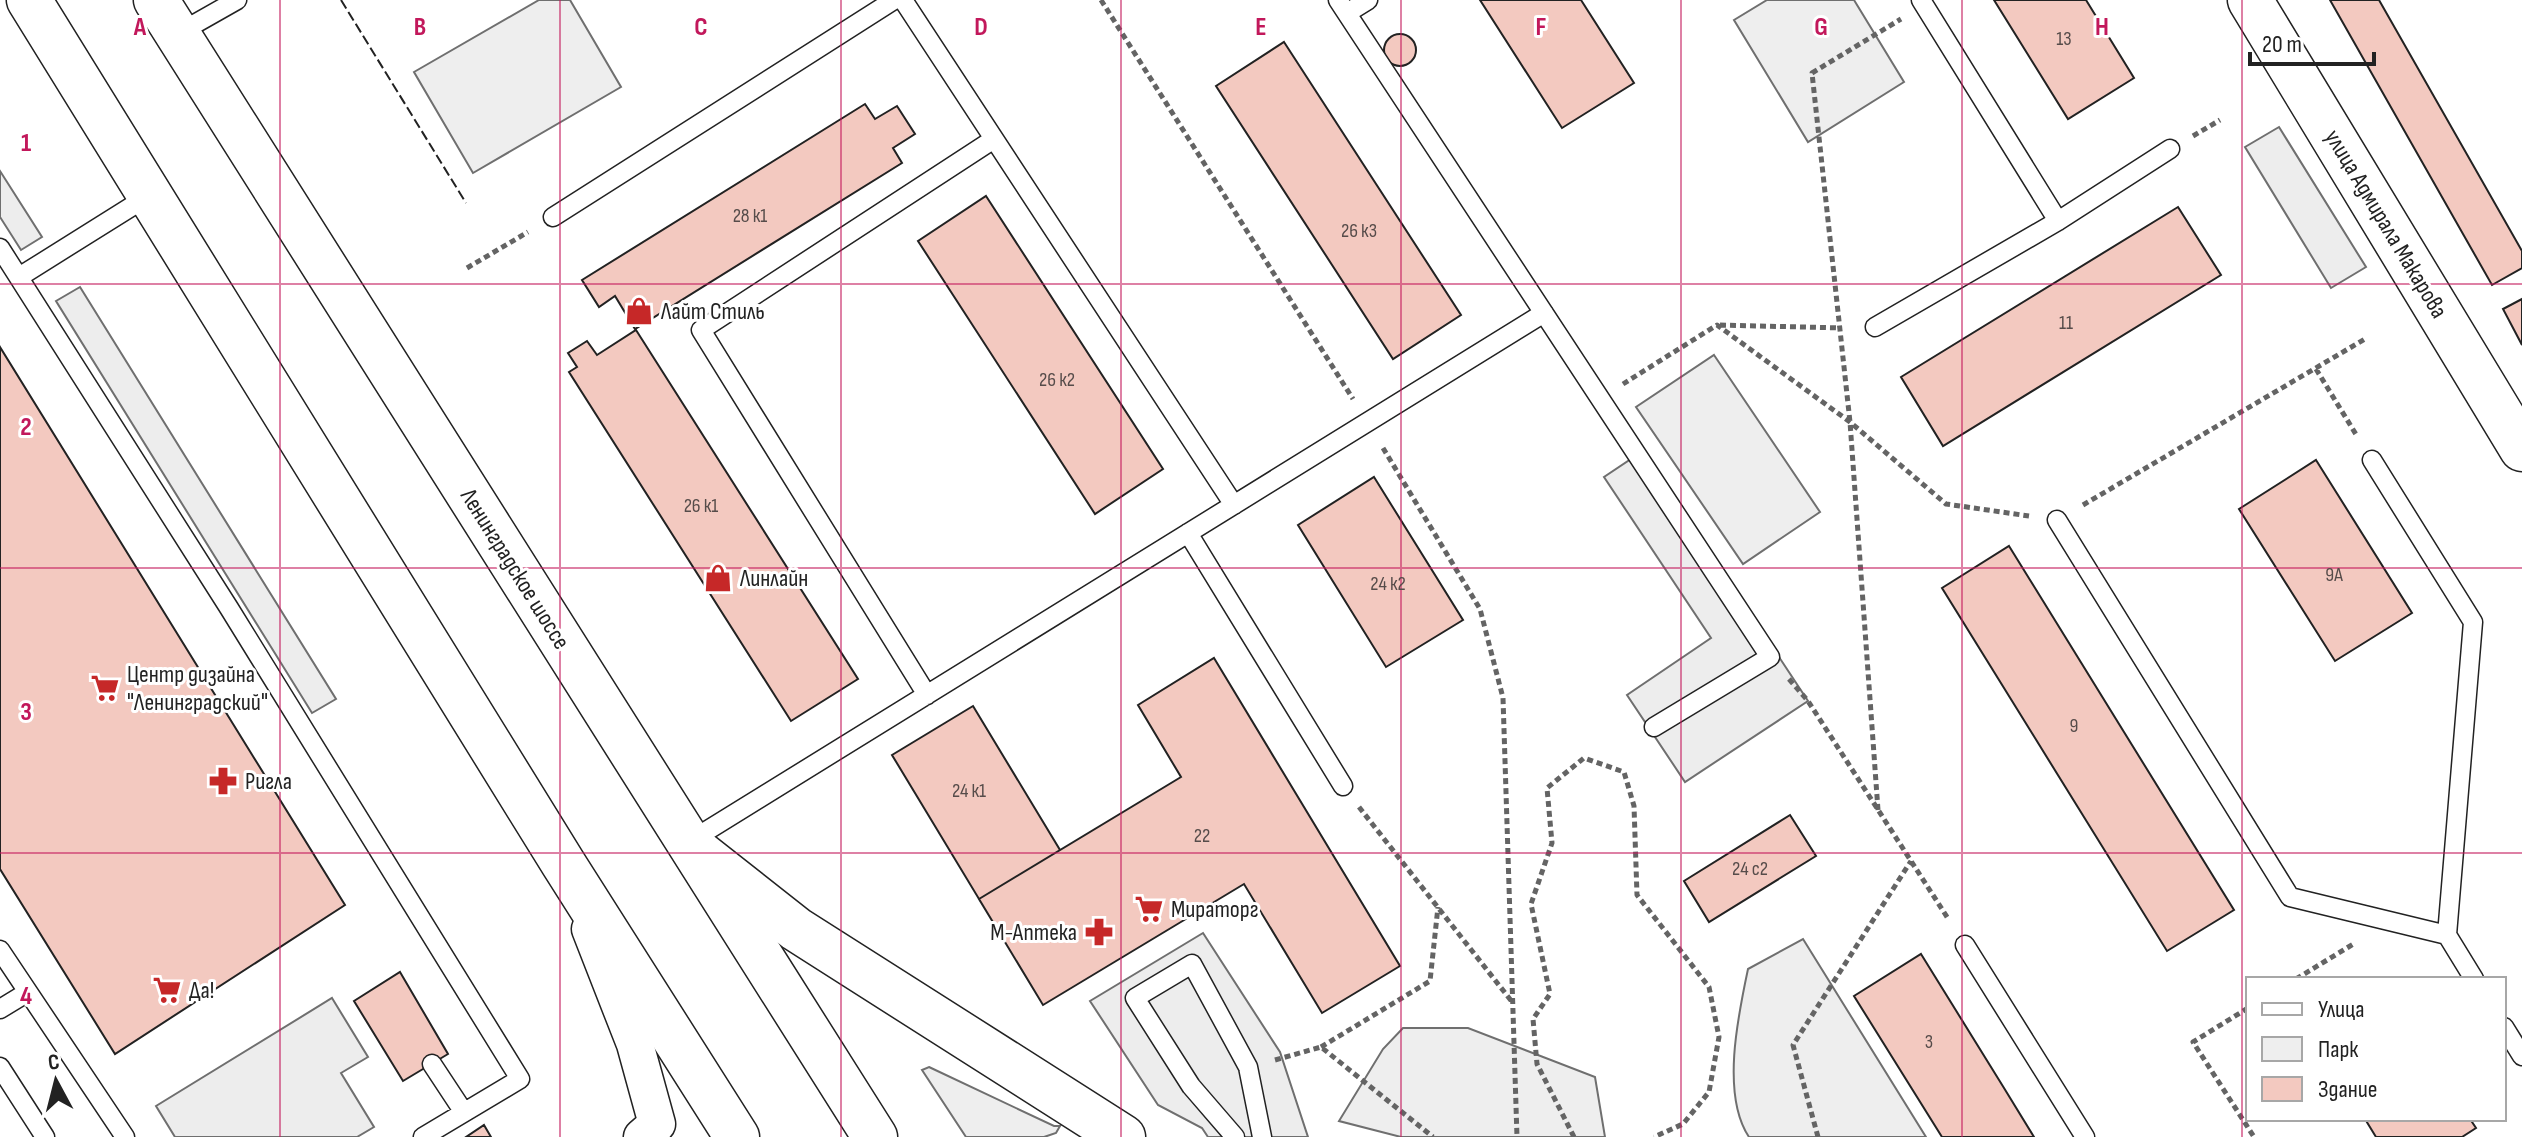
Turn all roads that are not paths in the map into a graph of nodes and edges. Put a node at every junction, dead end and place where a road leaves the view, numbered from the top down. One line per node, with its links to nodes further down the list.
1 (29, 0): 12 (main road)
2 (237, 0): 9 (lane)
3 (894, 0): 13 (lane)
4 (903, 0): 10 (lane)
5 (1368, 0): 8 (lane)
6 (2250, 0): 19 (main road, улица Адмирала Макарова)
7 (1922, 3): 14 (lane)
8 (1342, 7): 17 (lane)
9 (166, 17): 27 (main road, Ленинградское шоссе)
10 (994, 139): 21 (lane); 24 (lane)
11 (2170, 149): 14 (lane)
12 (150, 195): 16 (lane); 28 (main road)
13 (553, 217)
14 (2058, 221): 18 (lane)
15 (0, 248): 16 (lane)
16 (19, 277): 39 (lane)
17 (1544, 313): 21 (lane); 25 (lane)
18 (1875, 327)
19 (2522, 449)
20 (2372, 460): 29 (lane)
21 (1234, 505): 23 (lane)
22 (2057, 520): 29 (lane)
23 (1188, 533): 24 (lane); 26 (lane)
24 (927, 695): 27 (lane)
25 (1654, 727)
26 (1343, 786)
27 (687, 843): 45 (main road, Ленинградское шоссе); 46 (main road)
28 (563, 863): 40 (street); 44 (main road)
29 (2447, 935): 32 (lane)
30 (1965, 945): 49 (lane)
31 (0, 950): 33 (lane)
32 (2473, 977)
33 (28, 992): 34 (lane); 42 (lane)
34 (0, 1009)
35 (2506, 1030): 36 (lane)
36 (2522, 1056)
37 (432, 1064): 39 (lane)
38 (0, 1067): 41 (lane)
39 (463, 1111): 43 (lane)
40 (650, 1130)
41 (45, 1137)
42 (125, 1137)
43 (423, 1137)
44 (737, 1137)
45 (875, 1137)
46 (1123, 1137)
47 (1235, 1137): 48 (lane)
48 (1262, 1137)
49 (2085, 1137)

